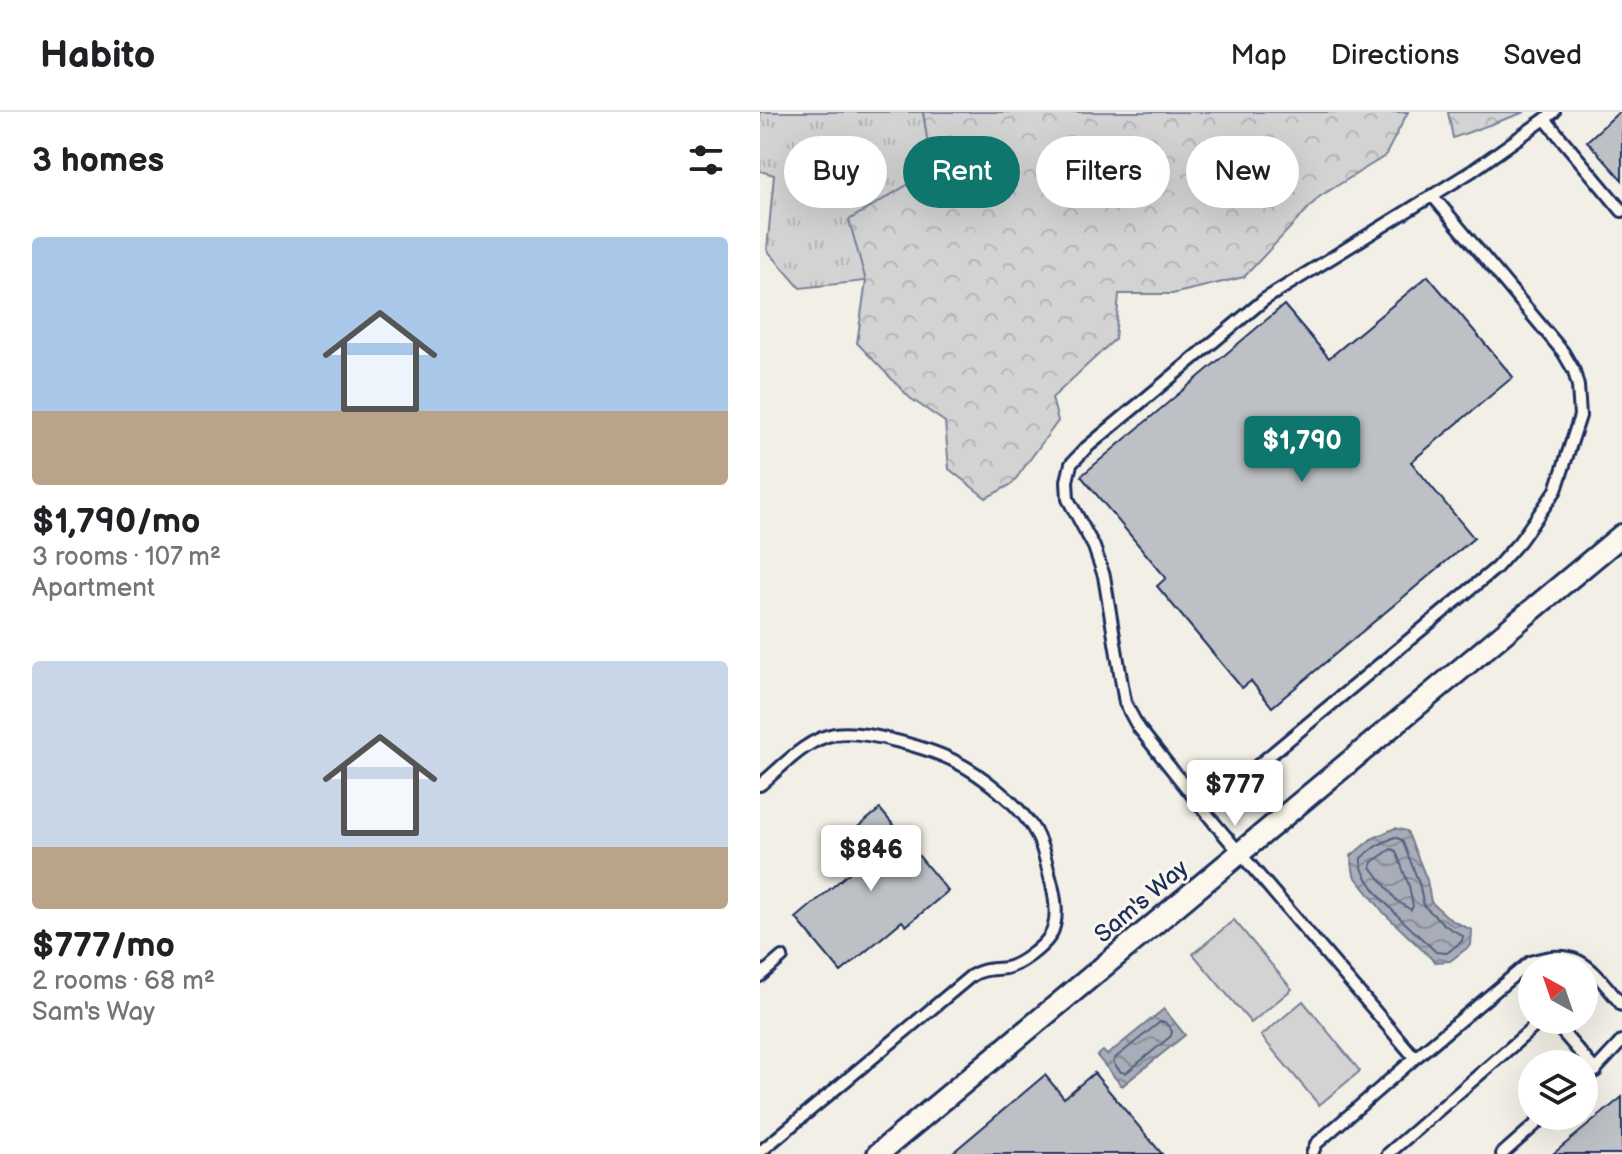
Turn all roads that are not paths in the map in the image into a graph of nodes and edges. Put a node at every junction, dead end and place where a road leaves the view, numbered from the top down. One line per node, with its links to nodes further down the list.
1 (1550, 116): 2 (lane); 3 (lane)
2 (1432, 195): 6 (lane); 6 (lane)
3 (1622, 211)
4 (1622, 535): 7 (street, Sam's Way)
5 (760, 785): 19 (lane)
6 (1204, 810): 7 (lane)
7 (1240, 853): 15 (lane); 20 (street, Sam's Way)
8 (782, 957): 9 (lane)
9 (760, 976)
10 (1622, 1005): 15 (lane)
11 (1526, 1034): 22 (lane)
12 (1564, 1034): 14 (lane)
13 (1622, 1041): 16 (lane)
14 (1578, 1050)
15 (1415, 1058): 21 (lane)
16 (1598, 1069)
17 (1530, 1130): 18 (lane)
18 (1514, 1144): 23 (lane); 24 (lane)
19 (760, 1152)
20 (878, 1154)
21 (1312, 1154)
22 (1388, 1154)
23 (1502, 1154)
24 (1522, 1154)

